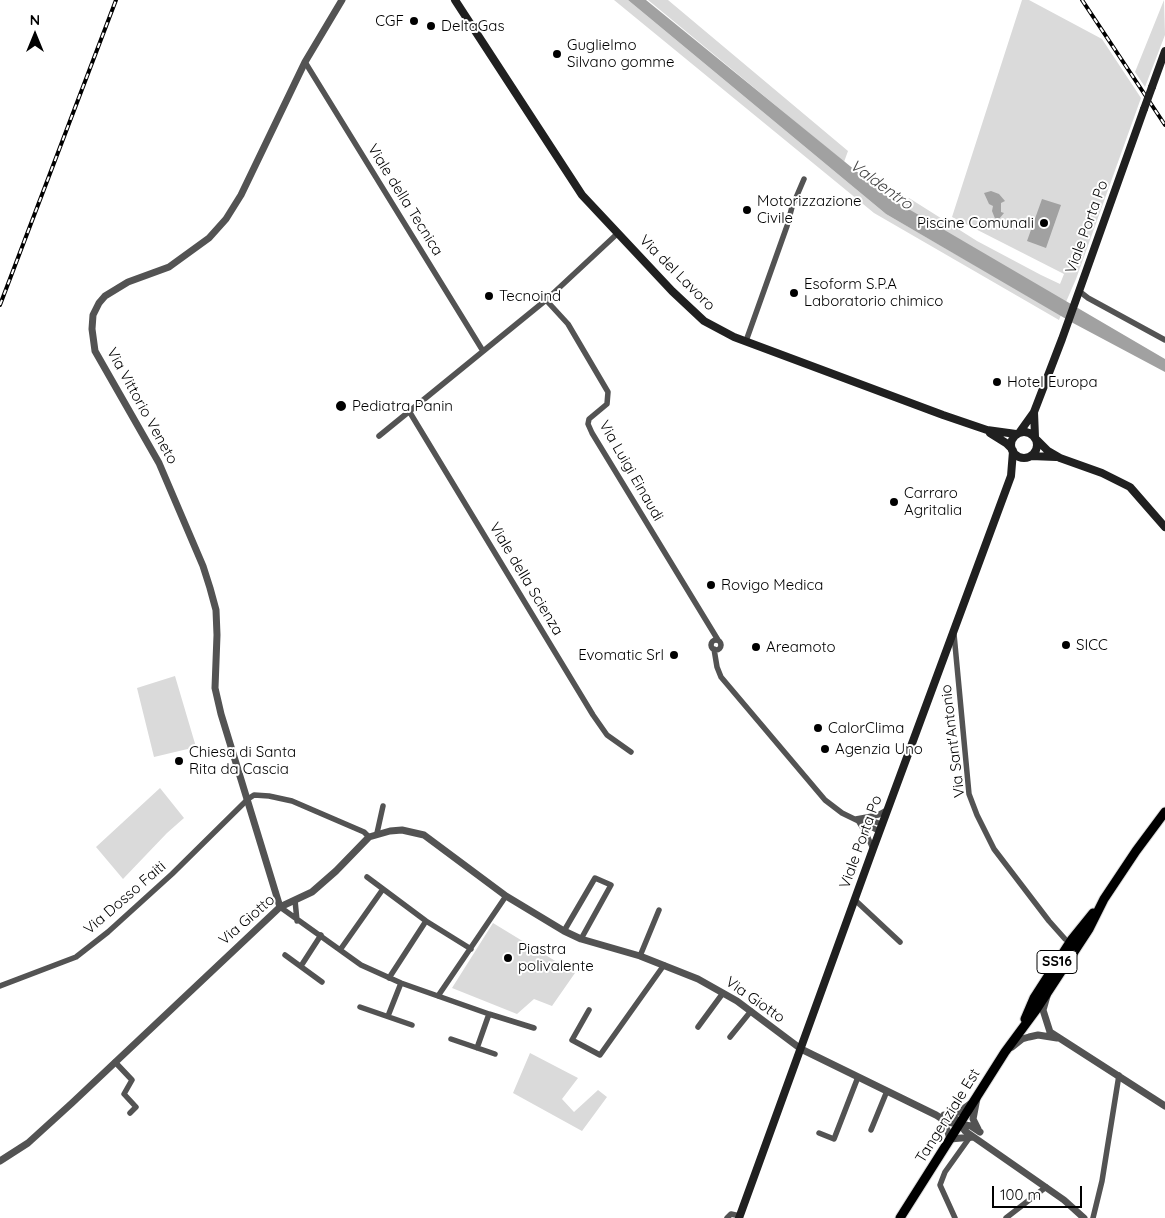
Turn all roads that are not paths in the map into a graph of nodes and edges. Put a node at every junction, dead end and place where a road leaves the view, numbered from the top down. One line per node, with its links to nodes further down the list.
1 (342, 0): 4 (street, Via Vittorio Veneto)
2 (455, 0): 6 (main road, Via del Lavoro)
3 (1165, 51): 7 (main road, Viale Porta Po, bridge)
4 (305, 62): 11 (street, Viale della Tecnica); 25 (street, Via Vittorio Veneto)
5 (804, 180): 10 (street)
6 (618, 233): 8 (street); 10 (main road, Via del Lavoro)
7 (1079, 291): 9 (street); 13 (main road, Viale Porta Po)
8 (546, 300): 11 (street); 29 (street, Via Luigi Einaudi)
9 (1165, 340)
10 (746, 341): 14 (main road, Via del Lavoro)
11 (484, 351): 12 (street)
12 (409, 411): 16 (street); 24 (street, Viale della Scienza)
13 (1034, 412): 15 (main road, Viale Porta Po); 17 (main road, Viale Porta Po)
14 (987, 430): 15 (main road); 18 (main road)
15 (1018, 434): 17 (main road); 18 (main road, Viale Porta Po)
16 (378, 436)
17 (1036, 439): 19 (main road, Viale Porta Po); 20 (main road)
18 (1012, 450): 19 (main road); 21 (main road, Viale Porta Po)
19 (1029, 457): 20 (main road); 21 (main road, Viale Porta Po)
20 (1060, 458): 22 (main road)
21 (1011, 476): 23 (main road, Viale Porta Po)
22 (1165, 527)
23 (954, 631): 27 (main road, Viale Porta Po); 47 (street, Via Sant'Antonio)
24 (630, 752)
25 (248, 799): 32 (street); 40 (street, Via Vittorio Veneto); 58 (street, Via Dosso Faiti)
26 (383, 806): 31 (street)
27 (887, 810): 29 (street); 30 (main road, Viale Porta Po)
28 (1165, 812): 37 (main road, Tangenziale Est / SS16)
29 (856, 819): 30 (street); 33 (street)
30 (881, 828): 33 (main road, Viale Porta Po)
31 (377, 833): 32 (street, Via Giotto); 36 (street, Via Giotto)
32 (369, 837): 38 (street, Via Giotto)
33 (873, 850): 39 (main road, Viale Porta Po)
34 (367, 877): 35 (street)
35 (383, 890): 43 (street); 50 (street)
36 (506, 896): 44 (street, Via Giotto); 49 (street)
37 (1104, 899): 60 (main road, Tangenziale Est / SS16); 70 (main road, Tangenziale Est / SS16)
38 (295, 900): 40 (street, Via Giotto); 42 (street)
39 (855, 900): 48 (street); 75 (main road, Viale Porta Po)
40 (280, 907): 42 (street); 78 (street, Via Giotto)
41 (659, 910): 52 (street)
42 (296, 920): 45 (street)
43 (426, 921): 49 (street); 55 (street)
44 (564, 931): 46 (street, Via Giotto); 46 (street)
45 (321, 935): 50 (street); 54 (street)
46 (581, 939): 52 (street, Via Giotto)
47 (1065, 939)
48 (900, 942)
49 (471, 949): 61 (street)
50 (340, 950): 55 (street)
51 (285, 955): 54 (street)
52 (640, 956): 53 (street, Via Giotto)
53 (664, 965): 59 (street, Via Giotto); 63 (street)
54 (301, 966): 56 (street)
55 (389, 978): 57 (street)
56 (322, 982)
57 (401, 983): 61 (street); 66 (street)
58 (0, 986)
59 (723, 993): 64 (street, Via Giotto); 68 (street)
60 (1047, 994): 70 (main road, Tangenziale Est / SS16); 72 (street)
61 (438, 996): 65 (street)
62 (360, 1007): 66 (street)
63 (589, 1010)
64 (751, 1012): 71 (street); 75 (street, Via Giotto)
65 (489, 1014): 69 (street); 74 (street)
66 (388, 1016): 67 (street)
67 (412, 1025)
68 (698, 1027)
69 (534, 1028)
70 (1020, 1030): 76 (main road, Tangenziale Est / SS16)
71 (730, 1037)
72 (1058, 1038): 76 (street); 79 (street)
73 (451, 1039): 74 (street)
74 (477, 1048): 77 (street)
75 (801, 1050): 80 (street, Via Giotto); 94 (main road, Viale Porta Po)
76 (1006, 1052): 82 (main road, Tangenziale Est / SS16)
77 (495, 1054)
78 (115, 1062): 84 (street); 92 (street, Via Giotto)
79 (1119, 1075): 83 (street); 100 (street)
80 (858, 1077): 81 (street, Via Giotto); 88 (street)
81 (887, 1091): 85 (street, Via Giotto); 87 (street)
82 (976, 1098): 85 (street); 86 (main road, Tangenziale Est / SS16); 89 (street)
83 (1165, 1106)
84 (130, 1113)
85 (940, 1116): 86 (street, Via Giotto); 91 (street)
86 (961, 1124): 89 (street); 91 (main road, Tangenziale Est / SS16)
87 (871, 1130)
88 (818, 1133)
89 (979, 1136): 90 (street); 93 (street)
90 (970, 1137): 91 (street); 97 (street)
91 (950, 1139): 96 (main road, Tangenziale Est / SS16)
92 (0, 1161)
93 (1046, 1187): 98 (street); 99 (street)
94 (739, 1217): 95 (street)
95 (727, 1218)
96 (900, 1218)
97 (955, 1218)
98 (1006, 1218)
99 (1084, 1218)
100 (1093, 1218)

